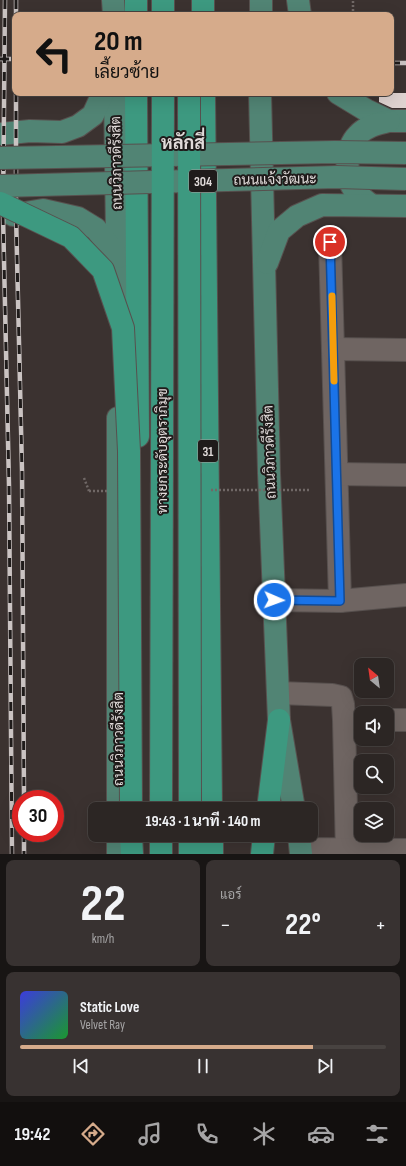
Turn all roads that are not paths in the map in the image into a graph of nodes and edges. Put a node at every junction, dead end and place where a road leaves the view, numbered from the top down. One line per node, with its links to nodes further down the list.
1 (113, 0): 8 (main road)
2 (136, 0): 9 (highway)
3 (163, 0): 10 (highway)
4 (189, 0): 11 (highway)
5 (203, 0): 12 (highway)
6 (261, 0): 13 (main road)
7 (298, 0): 14 (main road)
8 (114, 12)
9 (136, 12)
10 (163, 12)
11 (189, 12)
12 (203, 12)
13 (261, 12)
14 (300, 12)
15 (102, 96): 24 (main road)
16 (115, 96): 34 (main road, ถนนวิภาวดีรังสิต)
17 (136, 96): 50 (highway, ถนนวิภาวดีรังสิต)
18 (162, 96): 51 (highway, ทางยกระดับอุตราภิมุข, bridge)
19 (189, 96): 52 (highway, ทางยกระดับอุตราภิมุข / 31, bridge)
20 (204, 96): 53 (highway, 31)
21 (260, 96): 35 (main road, ถนนวิภาวดีรังสิต)
22 (343, 96): 23 (main road)
23 (397, 121): 30 (main road)
24 (0, 134)
25 (406, 153): 26 (main road, ถนนแจ้งวัฒนะ / 304, bridge)
26 (0, 158)
27 (406, 179): 28 (main road, ถนนแจ้งวัฒนะ / 304, bridge)
28 (0, 186)
29 (0, 203): 49 (highway, bridge)
30 (372, 205): 31 (main road, ถนนแจ้งวัฒนะ); 35 (main road, ถนนแจ้งวัฒนะ)
31 (406, 206)
32 (0, 215): 34 (main road)
33 (330, 242): 36 (street)
34 (118, 257): 48 (main road, ถนนวิภาวดีรังสิต)
35 (264, 273): 41 (main road, ถนนวิภาวดีรังสิต)
36 (333, 349): 37 (street); 38 (street)
37 (406, 350)
38 (337, 474): 39 (street); 42 (street)
39 (406, 475)
40 (406, 595): 42 (street)
41 (274, 600): 42 (street); 43 (main road, ถนนวิภาวดีรังสิต)
42 (340, 601)
43 (278, 693): 44 (main road, ถนนวิภาวดีรังสิต); 45 (street)
44 (280, 720): 54 (highway); 55 (main road, ถนนวิภาวดีรังสิต)
45 (353, 720): 66 (street)
46 (394, 720): 47 (street)
47 (406, 720)
48 (118, 802)
49 (130, 802)
50 (140, 802)
51 (161, 802)
52 (190, 802)
53 (211, 802)
54 (269, 802)
55 (293, 802)
56 (118, 842): 67 (main road)
57 (131, 842): 68 (highway)
58 (140, 842): 69 (highway)
59 (161, 842): 70 (highway)
60 (190, 842): 71 (highway)
61 (212, 842): 72 (highway)
62 (263, 842): 73 (highway)
63 (270, 842): 74 (highway)
64 (300, 846): 66 (street)
65 (406, 850): 66 (street)
66 (346, 852)
67 (118, 854)
68 (132, 854)
69 (140, 854)
70 (161, 854)
71 (190, 854)
72 (212, 854)
73 (262, 854)
74 (271, 854)

